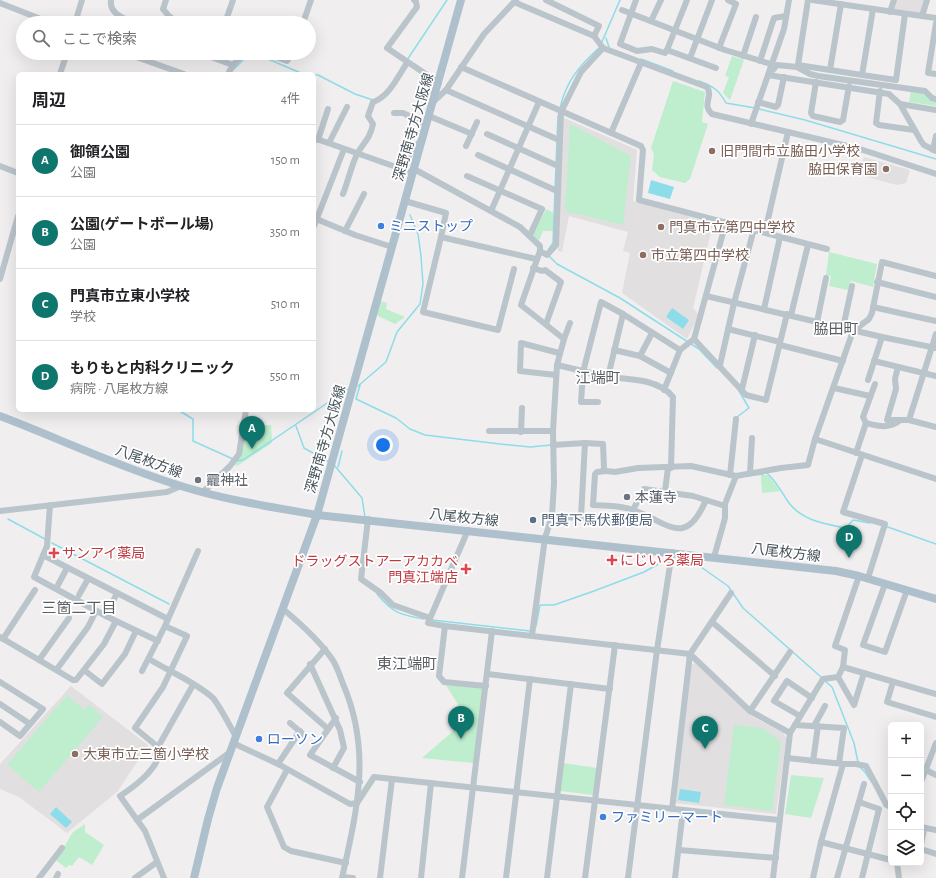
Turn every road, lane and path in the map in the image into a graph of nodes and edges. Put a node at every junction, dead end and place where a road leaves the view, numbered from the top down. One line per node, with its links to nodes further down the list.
1 (82, 0): 31 (street)
2 (111, 0): 32 (street)
3 (166, 0): 33 (street)
4 (233, 0): 34 (street)
5 (311, 0): 35 (street)
6 (414, 0): 55 (street)
7 (462, 0): 69 (main road, 深野南寺方大阪線)
8 (546, 0): 43 (street)
9 (636, 0): 28 (street)
10 (661, 0): 40 (street)
11 (687, 0): 42 (street)
12 (712, 0): 44 (street)
13 (728, 0): 46 (street)
14 (790, 0): 36 (street)
15 (808, 0): 61 (street)
16 (812, 0): 21 (street)
17 (860, 0): 24 (street)
18 (894, 0): 27 (street)
19 (927, 0): 37 (street)
20 (516, 1): 43 (street); 58 (street)
21 (826, 1): 23 (street)
22 (0, 3): 30 (street)
23 (841, 4): 24 (street); 61 (street)
24 (858, 7): 25 (street)
25 (873, 9): 27 (street); 66 (street)
26 (622, 10): 28 (street)
27 (890, 12): 29 (street)
28 (632, 14): 40 (street); 47 (street)
29 (905, 14): 37 (street); 66 (street)
30 (33, 16)
31 (78, 16)
32 (121, 16)
33 (169, 16)
34 (227, 16)
35 (305, 16)
36 (786, 16): 54 (street); 60 (street)
37 (922, 16): 39 (street)
38 (756, 17): 48 (street)
39 (936, 18)
40 (651, 21): 42 (street)
41 (936, 23): 65 (street)
42 (674, 30): 44 (street); 47 (street)
43 (594, 36): 45 (street)
44 (696, 39): 46 (street); 49 (street)
45 (603, 48): 56 (street); 81 (street)
46 (719, 48): 48 (street)
47 (667, 50): 49 (street)
48 (742, 56): 54 (street)
49 (690, 58): 59 (street)
50 (65, 60): 62 (street)
51 (145, 60): 63 (street)
52 (219, 60): 57 (street)
53 (238, 60): 57 (street)
54 (760, 61): 60 (street)
55 (407, 63): 69 (street); 101 (street)
56 (641, 63): 85 (street); 89 (street)
57 (233, 65): 64 (street)
58 (460, 67): 71 (street); 74 (street)
59 (716, 68)
60 (770, 70): 67 (street); 73 (street); 75 (street)
61 (830, 70): 66 (street)
62 (61, 72)
63 (178, 72)
64 (229, 72)
65 (936, 74)
66 (862, 75)
67 (784, 77): 68 (street); 75 (street)
68 (816, 82): 70 (street); 70 (street)
69 (439, 83): 76 (main road, 深野南寺方大阪線)
70 (849, 86): 72 (street)
71 (446, 90): 76 (street); 86 (street)
72 (880, 91): 77 (street); 87 (street)
73 (936, 99)
74 (540, 102): 81 (street); 86 (street)
75 (758, 102): 85 (street)
76 (432, 103): 83 (main road, 深野南寺方大阪線)
77 (900, 104): 80 (street); 87 (street)
78 (348, 107): 96 (street)
79 (328, 110): 94 (street)
80 (936, 110)
81 (561, 112): 89 (street); 95 (street)
82 (394, 113): 83 (street)
83 (428, 120): 90 (street); 93 (main road, 深野南寺方大阪線)
84 (477, 122): 90 (street)
85 (751, 124): 88 (street)
86 (529, 127): 95 (street); 98 (street)
87 (914, 130): 100 (street)
88 (788, 132): 109 (street); 122 (street)
89 (611, 133): 118 (street)
90 (472, 134): 97 (street)
91 (487, 134): 98 (street)
92 (936, 136): 100 (street)
93 (423, 137): 105 (street); 107 (main road, 深野南寺方大阪線)
94 (316, 139): 96 (street)
95 (559, 140): 104 (street)
96 (329, 143): 99 (street)
97 (466, 146)
98 (519, 148): 104 (street); 106 (street)
99 (344, 149): 101 (street); 117 (street)
100 (934, 151)
101 (358, 153): 105 (street); 113 (street)
102 (478, 155): 106 (street)
103 (0, 166): 108 (street)
104 (558, 166): 112 (street)
105 (399, 169): 107 (street)
106 (510, 169): 111 (street); 112 (street)
107 (414, 171): 115 (main road, 深野南寺方大阪線); 116 (street)
108 (16, 172)
109 (936, 174)
110 (467, 176): 111 (street)
111 (500, 191): 116 (street); 123 (street)
112 (557, 191): 129 (street)
113 (343, 194)
114 (364, 194): 121 (street)
115 (405, 201): 124 (street); 127 (main road, 深野南寺方大阪線)
116 (491, 211): 123 (street)
117 (316, 218): 121 (street)
118 (726, 222): 120 (street); 138 (street)
119 (16, 223): 135 (street)
120 (754, 229): 122 (street); 140 (street)
121 (345, 231): 127 (street)
122 (766, 232): 125 (street)
123 (530, 235): 129 (street)
124 (441, 237): 130 (street); 132 (street)
125 (780, 237): 126 (street); 142 (street)
126 (808, 245): 128 (street); 144 (street)
127 (392, 247): 212 (main road, 深野南寺方大阪線)
128 (827, 249)
129 (540, 251): 130 (street)
130 (536, 259): 131 (street)
131 (534, 268): 148 (street); 148 (street)
132 (514, 270)
133 (936, 276): 136 (street)
134 (826, 278): 146 (street)
135 (0, 279)
136 (878, 282): 139 (street); 141 (street)
137 (852, 286): 149 (street)
138 (706, 296): 140 (street); 157 (street)
139 (936, 297)
140 (734, 303): 142 (street); 150 (street)
141 (873, 307): 145 (street); 151 (street)
142 (764, 309): 144 (street)
143 (623, 314): 152 (street); 160 (street); 169 (street)
144 (789, 315): 146 (street); 158 (street)
145 (936, 320)
146 (817, 322): 149 (street)
147 (570, 323): 156 (street)
148 (546, 324): 156 (street)
149 (843, 328): 151 (street)
150 (728, 329): 154 (street); 167 (street)
151 (854, 331): 155 (street); 164 (street)
152 (652, 333): 161 (street); 163 (street)
153 (936, 334): 159 (street)
154 (755, 335): 158 (street); 178 (street)
155 (882, 337): 159 (street); 165 (street)
156 (564, 339): 162 (street)
157 (693, 340): 161 (street); 167 (street)
158 (780, 344): 164 (street); 178 (street)
159 (934, 347): 171 (street)
160 (614, 350): 163 (street); 174 (street)
161 (680, 350): 170 (street)
162 (559, 353): 166 (street); 172 (street)
163 (640, 356): 170 (street)
164 (844, 361): 177 (street)
165 (874, 361): 168 (street); 175 (street)
166 (557, 365): 169 (street); 172 (street)
167 (720, 365): 178 (street)
168 (898, 367): 171 (street); 187 (street)
169 (583, 372): 174 (street); 181 (street)
170 (671, 373): 179 (street)
171 (924, 373): 173 (street); 186 (street)
172 (556, 375): 191 (street)
173 (936, 376)
174 (608, 377): 179 (street)
175 (868, 380)
176 (875, 384): 180 (street)
177 (834, 388): 180 (street); 194 (street)
178 (742, 389)
179 (664, 390): 199 (street)
180 (870, 396): 188 (street)
181 (598, 402)
182 (522, 408): 192 (street)
183 (246, 412): 206 (street)
184 (0, 416): 204 (main road, 八尾枚方線)
185 (736, 419): 202 (street)
186 (909, 420): 187 (street); 189 (street)
187 (899, 421): 188 (street)
188 (866, 423): 197 (street)
189 (936, 427)
190 (489, 431): 192 (street)
191 (553, 431): 192 (street); 196 (street)
192 (521, 432)
193 (752, 438): 201 (street)
194 (815, 439): 197 (street); 201 (street)
195 (585, 443): 196 (street); 200 (street); 214 (street)
196 (553, 445): 213 (street)
197 (856, 453): 198 (street)
198 (862, 455): 203 (street); 224 (street)
199 (670, 468): 200 (street); 202 (street); 205 (street)
200 (606, 471): 210 (street)
201 (750, 473): 202 (street)
202 (733, 476): 209 (street)
203 (936, 479)
204 (181, 486): 206 (main road, 八尾枚方線); 208 (street)
205 (665, 491): 207 (street); 210 (street)
206 (203, 492): 212 (main road, 八尾枚方線)
207 (706, 500): 209 (street); 210 (street)
208 (50, 506): 211 (street); 221 (street)
209 (726, 506): 222 (street)
210 (633, 510)
211 (0, 511)
212 (317, 515): 216 (main road, 八尾枚方線); 234 (main road, 深野南寺方大阪線)
213 (552, 516): 214 (street); 218 (street)
214 (581, 517): 215 (street)
215 (617, 517)
216 (368, 519): 217 (main road, 八尾枚方線); 238 (street)
217 (468, 530): 218 (main road, 八尾枚方線); 238 (street)
218 (545, 538): 220 (main road, 八尾枚方線); 246 (street)
219 (198, 551): 239 (street)
220 (672, 552): 222 (main road, 八尾枚方線); 251 (street)
221 (43, 555): 223 (street); 235 (street)
222 (714, 557): 224 (main road, 八尾枚方線)
223 (67, 568): 225 (street); 227 (street)
224 (863, 577): 226 (main road, 八尾枚方線); 257 (street)
225 (88, 579): 230 (street); 232 (street)
226 (885, 584): 229 (main road, 八尾枚方線); 229 (street)
227 (58, 585)
228 (35, 590): 247 (street)
229 (907, 590): 233 (main road, 八尾枚方線)
230 (117, 593): 236 (street); 239 (street)
231 (731, 593): 241 (street)
232 (79, 595)
233 (936, 600)
234 (283, 609): 250 (street); 288 (main road, 深野南寺方大阪線)
235 (96, 611): 236 (street); 258 (street)
236 (106, 616): 240 (street)
237 (69, 618): 255 (street)
238 (430, 618): 243 (street)
239 (168, 619): 242 (street)
240 (116, 621): 244 (street); 259 (street)
241 (712, 622): 253 (street); 264 (street)
242 (165, 626): 248 (street); 261 (street)
243 (445, 626): 245 (street); 271 (street)
244 (136, 631): 248 (street); 259 (street)
245 (492, 631): 246 (street); 263 (street)
246 (532, 635): 249 (street)
247 (2, 638): 255 (street)
248 (158, 641): 254 (street)
249 (615, 645): 251 (street); 272 (street)
250 (325, 649): 256 (street); 302 (street)
251 (657, 650): 253 (street); 311 (street)
252 (790, 652): 264 (street)
253 (690, 654): 277 (street); 313 (street)
254 (149, 659): 260 (street); 261 (street)
255 (39, 660): 258 (street)
256 (310, 664): 280 (street); 286 (street)
257 (843, 667): 262 (street); 265 (street)
258 (57, 669): 259 (street)
259 (84, 670)
260 (142, 671)
261 (170, 672): 269 (street); 290 (street)
262 (864, 673): 265 (street); 268 (street)
263 (488, 674): 266 (street); 271 (street)
264 (775, 676): 277 (street)
265 (838, 677): 274 (street)
266 (530, 679): 270 (street); 306 (street)
267 (0, 682): 283 (street)
268 (893, 682): 273 (street); 279 (street)
269 (193, 684): 288 (street); 290 (street)
270 (571, 684): 272 (street); 307 (street)
271 (486, 686): 305 (street)
272 (610, 689): 308 (street)
273 (936, 694)
274 (812, 698): 278 (street); 278 (street)
275 (0, 704): 283 (street)
276 (825, 706): 285 (street)
277 (750, 711): 287 (street)
278 (800, 716): 284 (street)
279 (936, 717)
280 (336, 718): 286 (street); 296 (street)
281 (0, 722): 283 (street)
282 (290, 723): 294 (street)
283 (30, 724)
284 (795, 725): 285 (street); 287 (street)
285 (816, 726): 293 (street); 295 (street)
286 (328, 729): 296 (street)
287 (790, 733): 292 (street)
288 (234, 739): 291 (main road, 深野南寺方大阪線); 294 (street)
289 (936, 743): 298 (street)
290 (158, 747): 315 (street)
291 (229, 752): 315 (street); 334 (main road, 深野南寺方大阪線)
292 (787, 758): 293 (street); 316 (street)
293 (813, 761): 295 (street)
294 (278, 764): 297 (street)
295 (841, 764): 312 (street); 319 (street)
296 (333, 768): 302 (street)
297 (287, 770): 310 (street); 329 (street)
298 (926, 770): 299 (street); 300 (street)
299 (924, 775)
300 (936, 775)
301 (392, 779): 303 (street); 310 (street); 337 (street)
302 (360, 782): 310 (street)
303 (431, 783): 305 (street); 338 (street)
304 (864, 784): 309 (street)
305 (474, 788): 306 (street); 339 (street)
306 (516, 792): 307 (street); 340 (street)
307 (556, 797): 308 (street); 341 (street)
308 (595, 801): 311 (street); 342 (street)
309 (859, 802): 321 (street); 324 (street)
310 (357, 803): 329 (street)
311 (638, 805): 313 (street); 343 (street)
312 (888, 805)
313 (672, 809): 314 (street)
314 (683, 810): 316 (street); 322 (street)
315 (138, 820): 328 (street)
316 (780, 820): 326 (street)
317 (924, 828): 318 (street)
318 (936, 830)
319 (821, 842): 321 (street); 346 (street)
320 (62, 848): 331 (street)
321 (845, 848): 324 (street); 347 (street)
322 (679, 850): 326 (street); 344 (street)
323 (924, 850): 325 (street)
324 (868, 854): 327 (street); 348 (street)
325 (936, 854)
326 (776, 858): 345 (street)
327 (888, 859)
328 (157, 862): 332 (street); 333 (street)
329 (346, 863): 335 (street)
330 (897, 866): 349 (street)
331 (39, 878)
332 (135, 878)
333 (164, 878)
334 (194, 878)
335 (343, 878): 336 (street)
336 (353, 878)
337 (380, 878)
338 (421, 878)
339 (462, 878)
340 (506, 878)
341 (547, 878)
342 (585, 878)
343 (628, 878)
344 (676, 878)
345 (773, 878)
346 (813, 878)
347 (837, 878)
348 (862, 878)
349 (899, 878)

